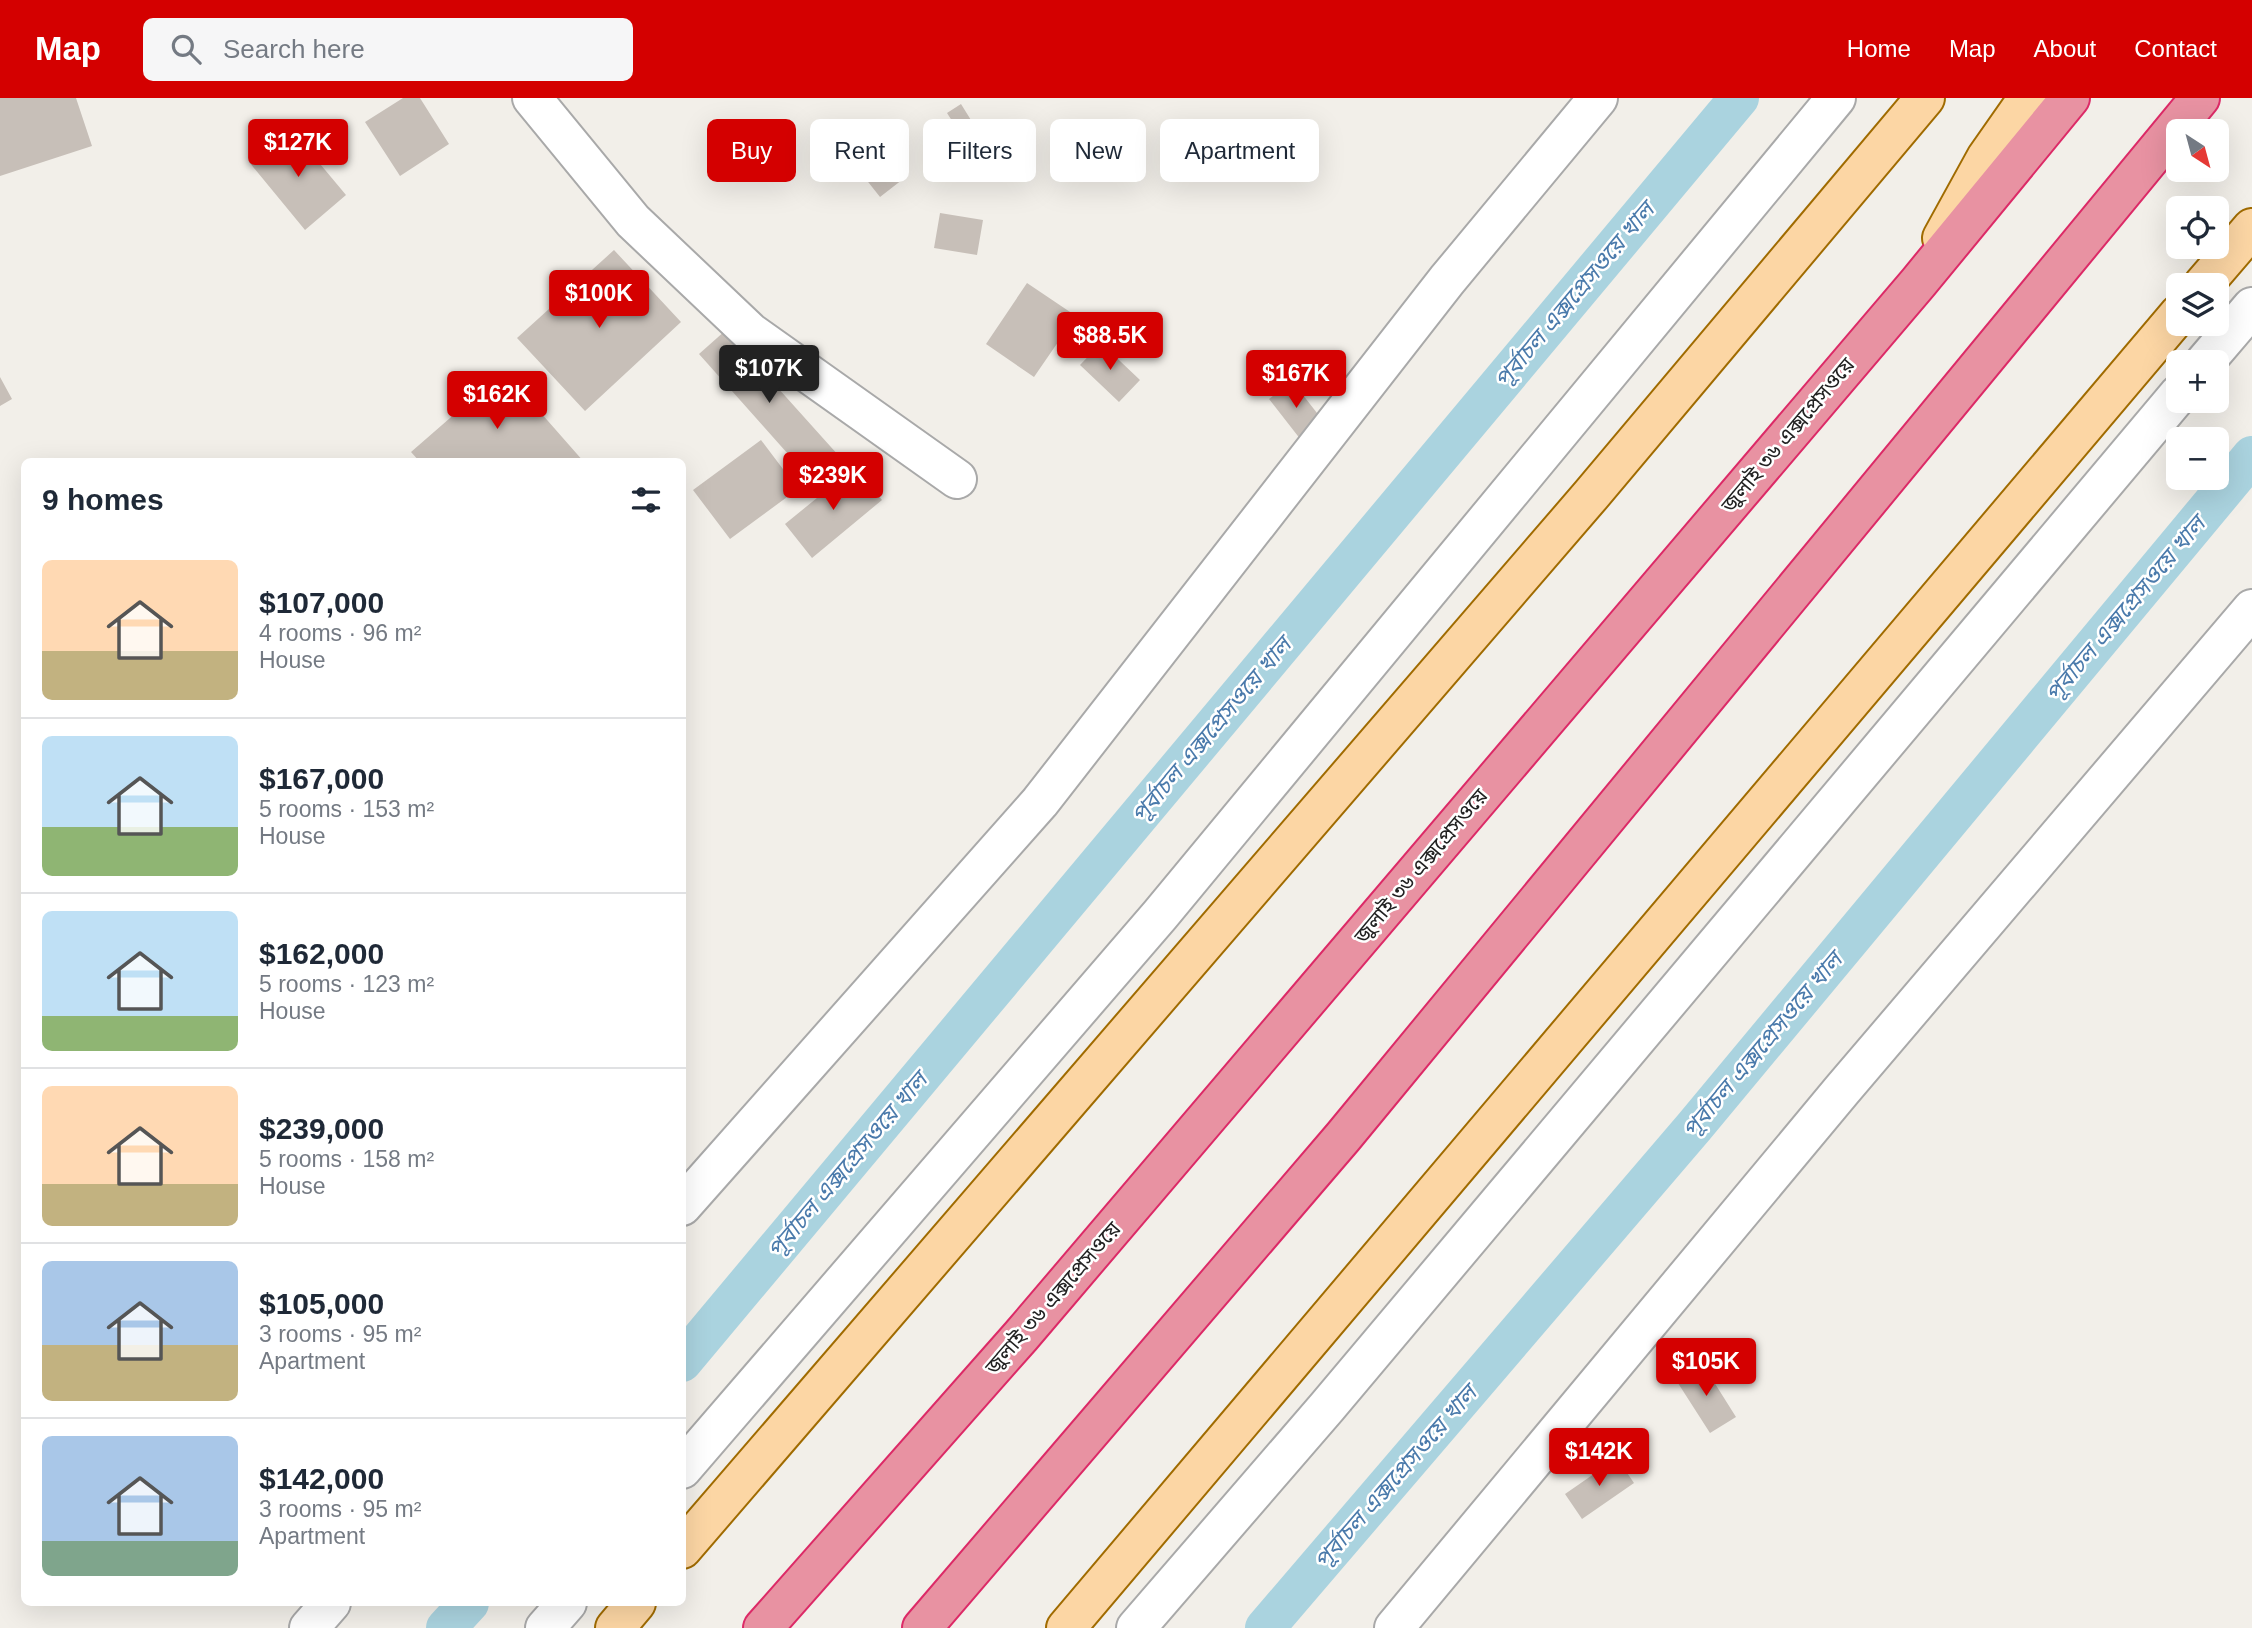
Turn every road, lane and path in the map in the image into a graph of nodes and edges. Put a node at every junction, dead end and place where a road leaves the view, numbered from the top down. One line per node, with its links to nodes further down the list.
1 (532, 98): 15 (street)
2 (1598, 98): 17 (street)
3 (1836, 98): 18 (street)
4 (1925, 98): 19 (main road)
5 (2028, 98): 10 (main road)
6 (2070, 98): 10 (highway, জুলাই ৩৬ এক্সপ্রেসওয়ে)
7 (2200, 98): 27 (highway)
8 (2252, 228): 9 (main road)
9 (2213, 273)
10 (1918, 283): 26 (highway, জুলাই ৩৬ এক্সপ্রেসওয়ে)
11 (2252, 307): 13 (street)
12 (2166, 329): 28 (main road)
13 (2215, 350)
14 (2166, 409): 29 (street)
15 (957, 479)
16 (2252, 609): 30 (street)
17 (686, 1201)
18 (686, 1464)
19 (686, 1544)
20 (328, 1606): 23 (street)
21 (564, 1606): 24 (street)
22 (633, 1606): 25 (main road)
23 (309, 1628)
24 (545, 1628)
25 (615, 1628)
26 (763, 1628)
27 (922, 1628)
28 (1066, 1628)
29 (1136, 1628)
30 (1394, 1628)

